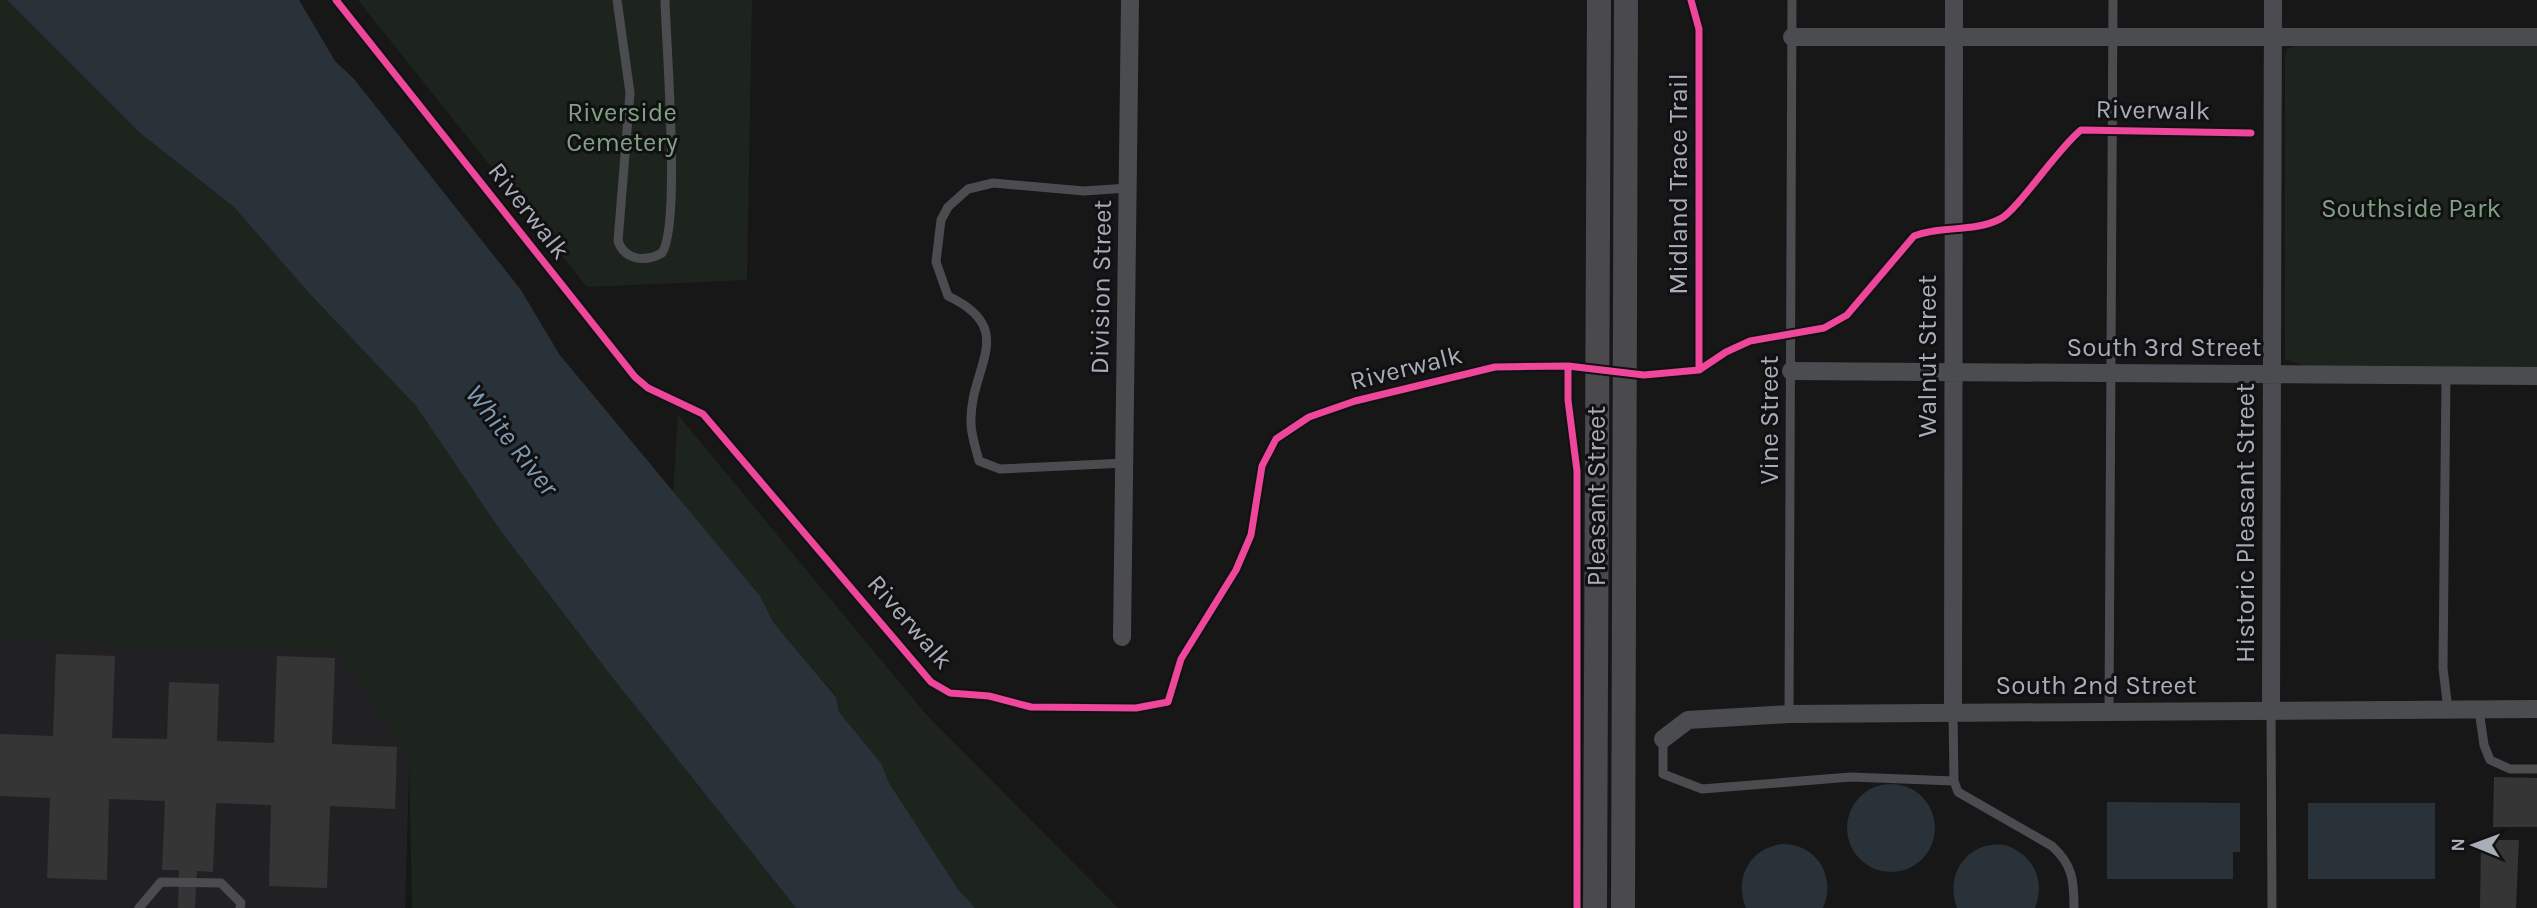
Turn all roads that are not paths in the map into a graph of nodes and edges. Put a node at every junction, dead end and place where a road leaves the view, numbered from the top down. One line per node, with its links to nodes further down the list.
1 (617, 0): 2 (lane)
2 (665, 0)
3 (1130, 0): 15 (street, Division Street)
4 (1599, 0): 36 (street, Pleasant Street)
5 (1626, 0): 37 (street, Pleasant Street)
6 (1792, 0): 10 (lane, Vine Street)
7 (1954, 0): 11 (street, Walnut Street)
8 (2113, 0): 12 (lane)
9 (2273, 0): 13 (street, Historic Pleasant Street)
10 (1792, 37): 11 (street); 16 (lane, Vine Street)
11 (1954, 37): 12 (street); 17 (street, Walnut Street)
12 (2112, 37): 13 (street); 18 (lane)
13 (2272, 37): 14 (street); 19 (street, Historic Pleasant Street)
14 (2537, 37)
15 (1128, 188): 22 (street, Division Street); 22 (lane)
16 (1791, 372): 17 (street, South 3rd Street); 30 (lane, Vine Street)
17 (1953, 373): 18 (street, South 3rd Street); 28 (street, Walnut Street)
18 (2111, 374): 19 (street, South 3rd Street); 29 (lane)
19 (2272, 374): 20 (street, South 3rd Street); 25 (street, Historic Pleasant Street)
20 (2446, 375): 21 (street, South 3rd Street); 26 (lane)
21 (2537, 376)
22 (1125, 463): 23 (street, Division Street)
23 (1122, 637)
24 (2537, 709): 27 (street, South 2nd Street)
25 (2271, 710): 26 (street, South 2nd Street); 29 (street, South 2nd Street); 39 (lane)
26 (2448, 710): 27 (street, South 2nd Street)
27 (2479, 710): 32 (lane)
28 (1954, 712): 29 (street, South 2nd Street); 30 (street, South 2nd Street); 33 (lane)
29 (2109, 712)
30 (1789, 714): 31 (street, South 2nd Street)
31 (1663, 739): 33 (lane)
32 (2537, 769)
33 (1954, 781): 38 (lane)
34 (241, 905): 35 (lane)
35 (139, 908)
36 (1595, 908)
37 (1623, 908)
38 (2074, 908)
39 (2272, 908)

